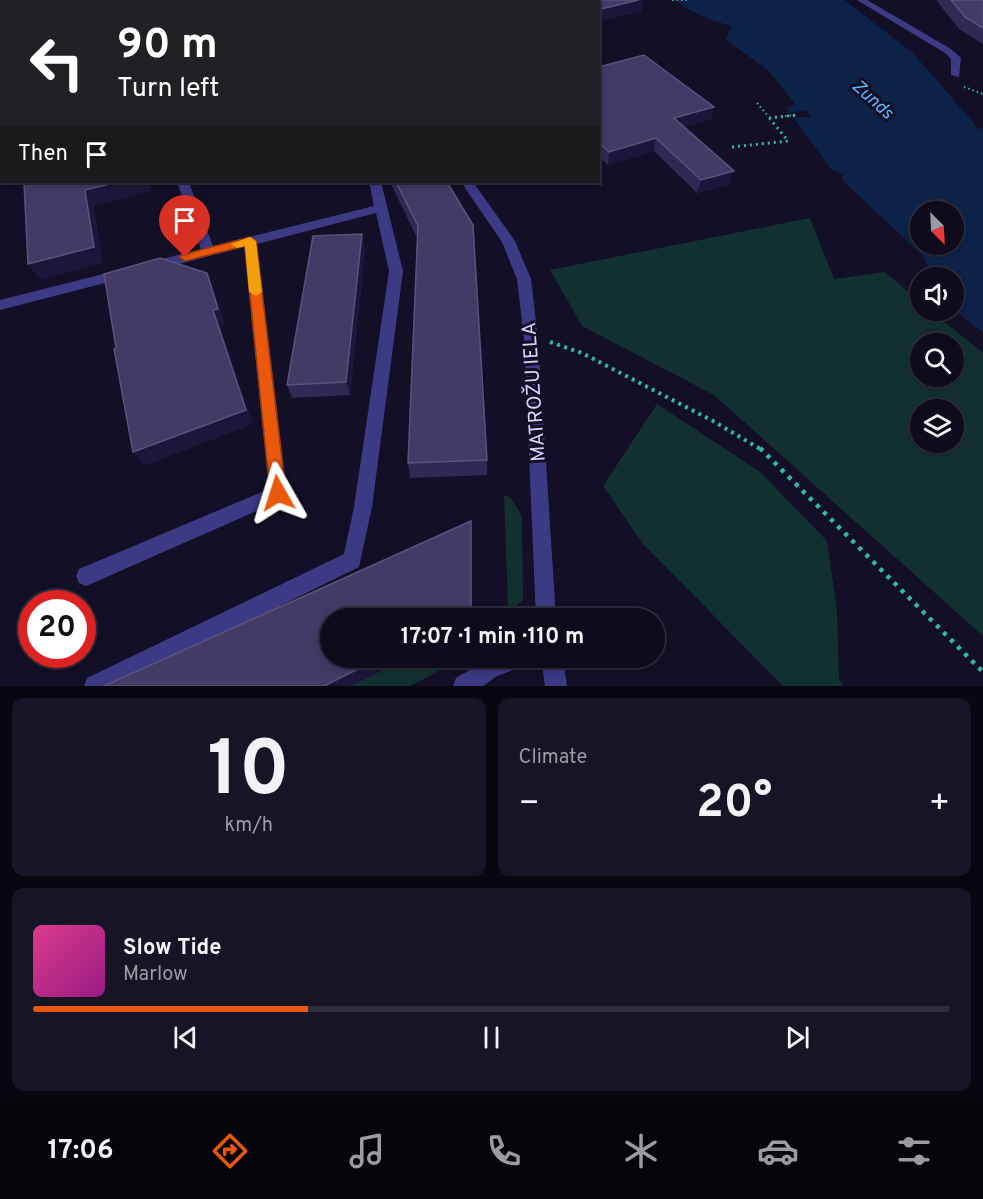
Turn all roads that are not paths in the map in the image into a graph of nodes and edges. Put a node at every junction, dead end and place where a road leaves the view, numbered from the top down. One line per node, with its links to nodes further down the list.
1 (861, 0): 2 (street)
2 (956, 75)
3 (183, 183): 8 (street)
4 (375, 183): 6 (street)
5 (468, 183): 11 (street, MATROŽU IELA)
6 (381, 208): 7 (street); 14 (street)
7 (250, 241): 8 (street); 10 (street)
8 (208, 252): 9 (street)
9 (0, 305)
10 (86, 576)
11 (545, 608)
12 (491, 668): 15 (street)
13 (554, 668): 16 (street)
14 (95, 686)
15 (464, 686)
16 (556, 686)

